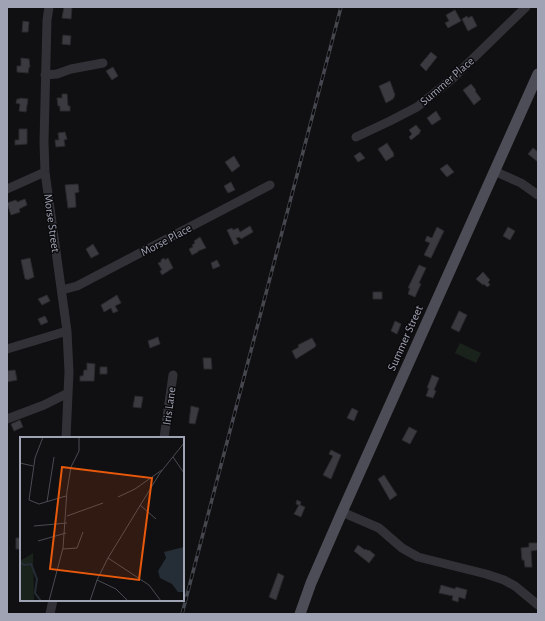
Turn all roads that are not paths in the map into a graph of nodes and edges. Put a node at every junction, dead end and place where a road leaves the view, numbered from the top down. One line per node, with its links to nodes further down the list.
1 (49, 7): 5 (street, Morse Street)
2 (526, 7): 6 (street, Summer Place)
3 (103, 63): 5 (street)
4 (538, 74): 7 (main road, Summer Street)
5 (45, 76): 8 (street, Morse Street)
6 (356, 137)
7 (494, 171): 11 (street); 20 (main road, Summer Street)
8 (45, 172): 10 (street); 12 (street, Morse Street)
9 (270, 185): 12 (street, Morse Place)
10 (7, 189)
11 (538, 195)
12 (62, 290): 13 (street, Morse Street)
13 (67, 331): 14 (street); 16 (street, Morse Street)
14 (7, 349)
15 (173, 375): 19 (street, Iris Lane)
16 (68, 393): 17 (street); 18 (street, Morse Street)
17 (7, 419)
18 (66, 437)
19 (164, 437)
20 (342, 512): 22 (street); 24 (main road, Summer Street)
21 (53, 601): 23 (street)
22 (538, 605)
23 (50, 614)
24 (300, 614)

